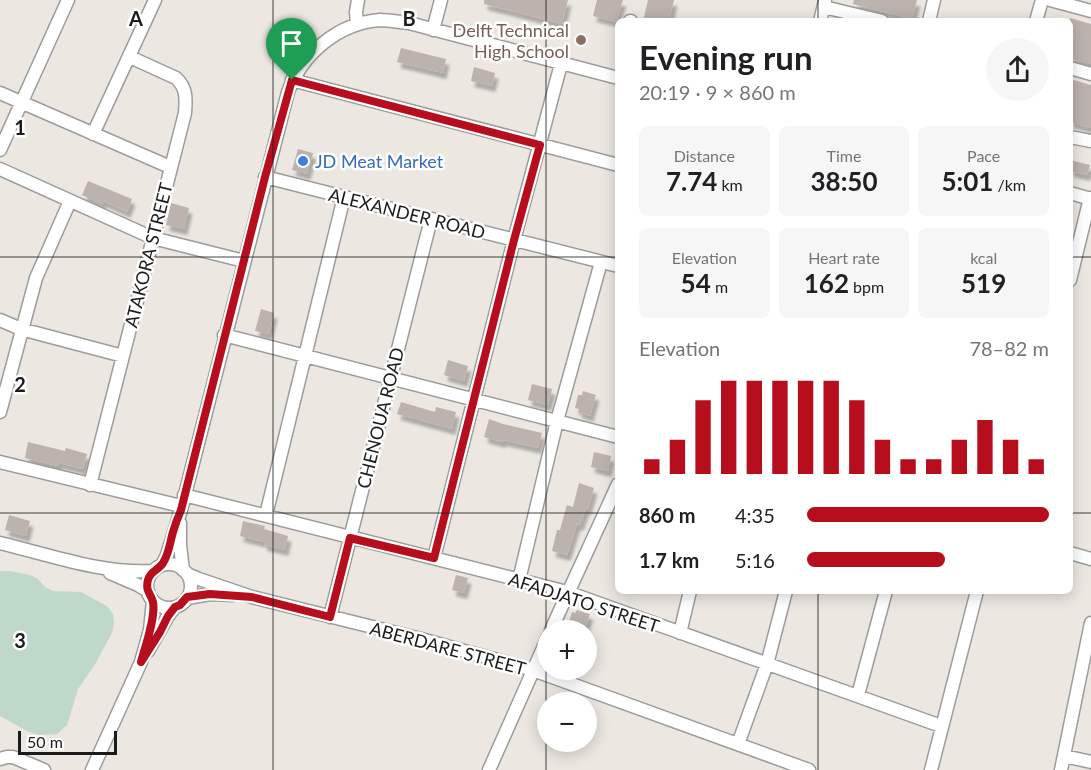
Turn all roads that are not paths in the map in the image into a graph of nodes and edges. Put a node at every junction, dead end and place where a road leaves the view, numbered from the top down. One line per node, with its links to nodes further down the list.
1 (68, 0): 23 (street)
2 (155, 0): 16 (street)
3 (358, 0): 14 (street)
4 (441, 0): 15 (street)
5 (934, 0): 12 (street)
6 (1042, 0): 13 (street)
7 (1050, 0): 9 (street)
8 (825, 3): 10 (street); 11 (street)
9 (1091, 11)
10 (821, 18)
11 (872, 18)
12 (930, 18)
13 (1037, 18)
14 (357, 24): 15 (street); 21 (street)
15 (433, 30): 17 (street)
16 (130, 57): 24 (street); 30 (street, ATAKORA STREET)
17 (561, 64): 20 (street); 27 (street)
18 (1073, 69): 19 (street)
19 (1091, 74)
20 (615, 75)
21 (292, 80): 27 (street); 32 (street)
22 (0, 93): 23 (street)
23 (22, 103): 24 (street); 28 (street)
24 (93, 134): 30 (street)
25 (1073, 137): 26 (street)
26 (1091, 141)
27 (540, 145): 29 (street); 39 (street)
28 (0, 150)
29 (615, 164)
30 (170, 167): 38 (street, ATAKORA STREET)
31 (0, 169): 36 (street)
32 (265, 177): 34 (street, ALEXANDER ROAD); 40 (street)
33 (1073, 194): 35 (street)
34 (344, 197): 37 (street, ALEXANDER ROAD); 48 (street)
35 (1090, 199): 43 (street)
36 (70, 201): 38 (street); 45 (street)
37 (431, 219): 39 (street, ALEXANDER ROAD); 49 (street, CHENOUA ROAD)
38 (153, 238): 40 (street); 47 (street, ATAKORA STREET)
39 (514, 240): 41 (street, ALEXANDER ROAD); 50 (street)
40 (244, 261): 46 (street)
41 (601, 262): 42 (street, ALEXANDER ROAD); 52 (street)
42 (615, 265)
43 (1073, 267)
44 (0, 320): 45 (street)
45 (21, 329): 47 (street); 51 (street)
46 (224, 336): 48 (street); 57 (street)
47 (123, 356): 55 (street, ATAKORA STREET)
48 (306, 357): 49 (street); 58 (street)
49 (390, 378): 50 (street); 59 (street, CHENOUA ROAD)
50 (474, 400): 52 (street); 62 (street)
51 (0, 412)
52 (558, 421): 53 (street); 67 (street)
53 (615, 436)
54 (0, 462): 55 (street, AFADJATO STREET)
55 (90, 485): 57 (street, AFADJATO STREET)
56 (615, 490): 68 (street)
57 (182, 504): 58 (street, AFADJATO STREET); 65 (street); 66 (street)
58 (266, 515): 59 (street, AFADJATO STREET)
59 (350, 538): 62 (street, AFADJATO STREET); 77 (street, CHENOUA ROAD)
60 (0, 543): 64 (street)
61 (1073, 554): 63 (street)
62 (434, 558): 67 (street, AFADJATO STREET)
63 (1091, 559)
64 (93, 566): 65 (street); 73 (street)
65 (158, 568): 66 (street); 73 (street)
66 (185, 572): 74 (street); 75 (street, ABERDARE STREET)
67 (519, 580): 68 (street, AFADJATO STREET)
68 (567, 592): 78 (street); 80 (street, AFADJATO STREET)
69 (689, 594): 80 (street)
70 (785, 594): 83 (street)
71 (885, 594): 85 (street)
72 (976, 594): 86 (street)
73 (151, 596): 76 (street); 82 (street)
74 (187, 597): 75 (street, ABERDARE STREET); 76 (street)
75 (252, 597): 77 (street, ABERDARE STREET)
76 (175, 607): 82 (street)
77 (330, 617): 84 (street, ABERDARE STREET)
78 (555, 620)
79 (1091, 623): 88 (street)
80 (680, 633): 83 (street, AFADJATO STREET)
81 (537, 661): 84 (street)
82 (141, 662): 92 (street)
83 (767, 664): 85 (street, AFADJATO STREET); 87 (street)
84 (533, 670): 87 (street, ABERDARE STREET); 93 (street)
85 (858, 695): 86 (street, AFADJATO STREET)
86 (941, 726): 95 (street)
87 (738, 744): 94 (street, ABERDARE STREET)
88 (1064, 756): 90 (street); 96 (street)
89 (0, 759): 91 (street)
90 (1091, 762)
91 (44, 770)
92 (92, 770)
93 (489, 770)
94 (809, 770)
95 (931, 770)
96 (1061, 770)

